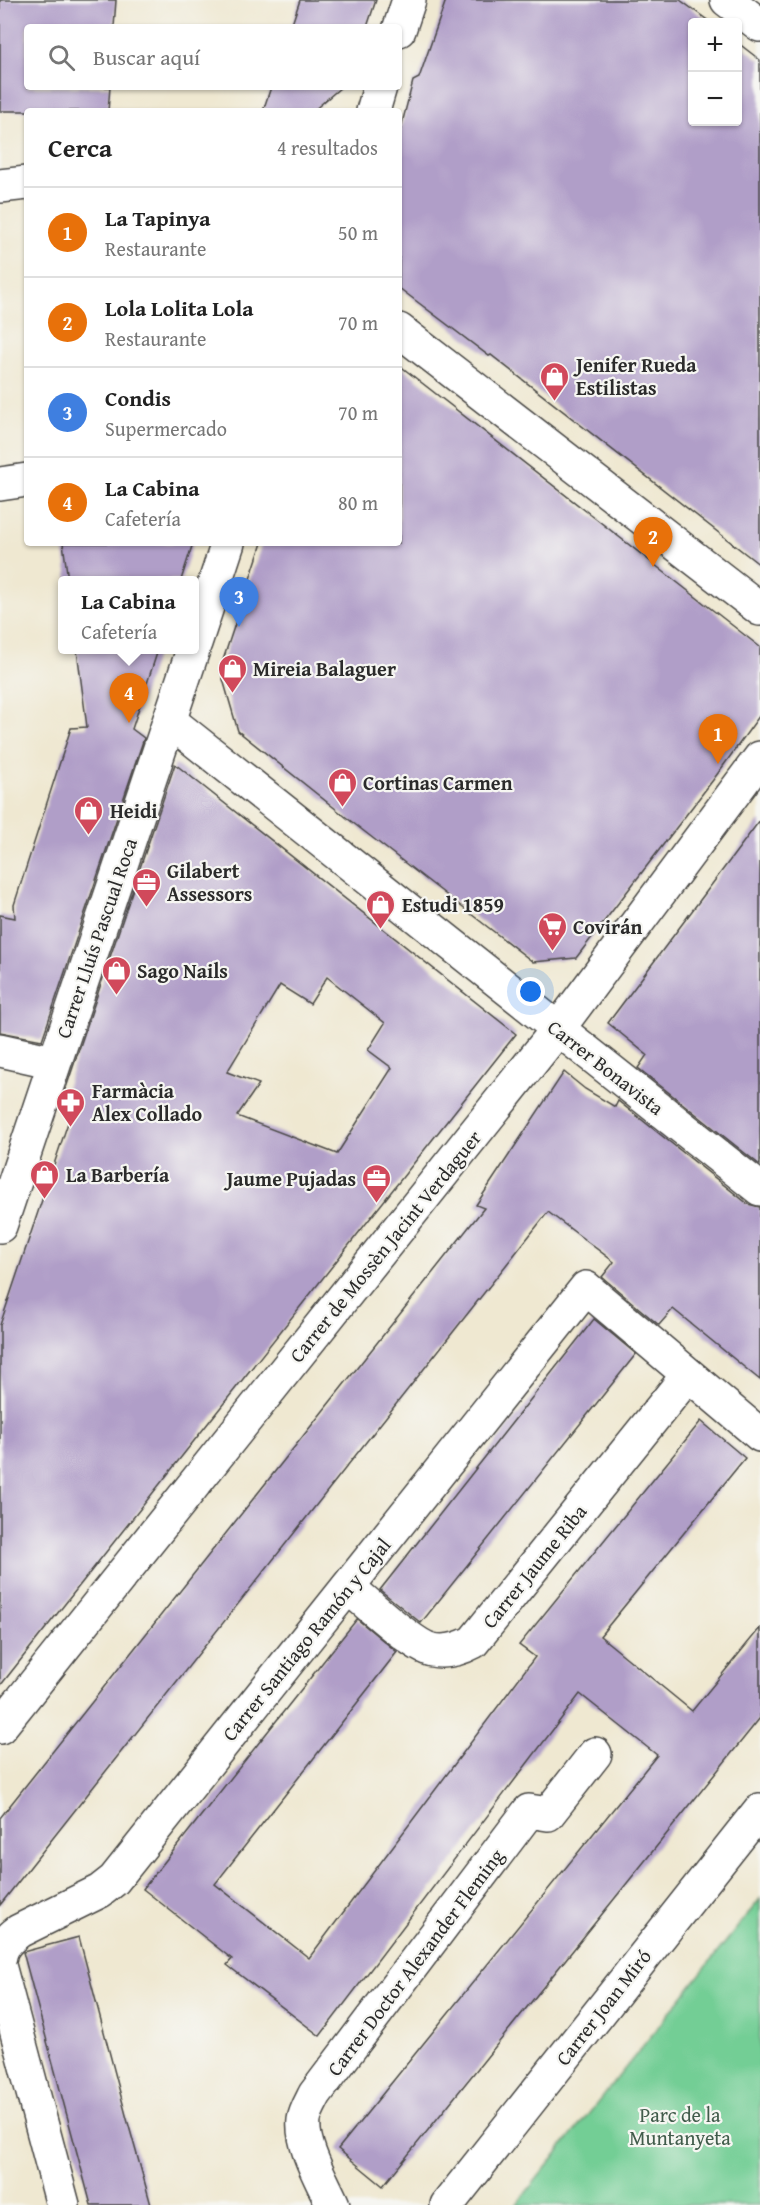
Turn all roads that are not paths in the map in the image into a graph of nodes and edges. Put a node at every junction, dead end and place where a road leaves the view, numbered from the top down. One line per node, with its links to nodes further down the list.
1 (409, 0): 3 (street)
2 (727, 0): 4 (street)
3 (401, 24)
4 (760, 25)
5 (379, 90): 6 (street)
6 (374, 108)
7 (24, 183): 8 (street)
8 (0, 186)
9 (402, 332): 13 (street)
10 (24, 480): 11 (street)
11 (0, 484)
12 (227, 546): 14 (street)
13 (760, 609)
14 (199, 631)
15 (192, 654): 16 (street, Carrer Lluís Pascual Roca)
16 (170, 721): 18 (street, Carrer Bonavista); 20 (street, Carrer Lluís Pascual Roca)
17 (760, 758): 18 (street, Carrer de Mossèn Jacint Verdaguer)
18 (558, 1029): 21 (street, Carrer Bonavista); 26 (street, Carrer de Mossèn Jacint Verdaguer)
19 (0, 1050): 20 (street)
20 (54, 1062): 22 (street, Carrer Lluís Pascual Roca)
21 (760, 1189)
22 (0, 1226)
23 (688, 1375): 24 (street); 25 (street, Carrer Jaume Riba); 25 (street, Carrer Santiago Ramón y Cajal)
24 (760, 1435)
25 (348, 1587): 29 (street, Carrer Santiago Ramón y Cajal)
26 (0, 1726)
27 (595, 1754): 32 (street, Carrer Doctor Alexander Fleming)
28 (760, 1812): 33 (street, Carrer Joan Miró)
29 (0, 1956)
30 (0, 1969): 31 (street)
31 (63, 2205)
32 (333, 2205)
33 (447, 2205)

